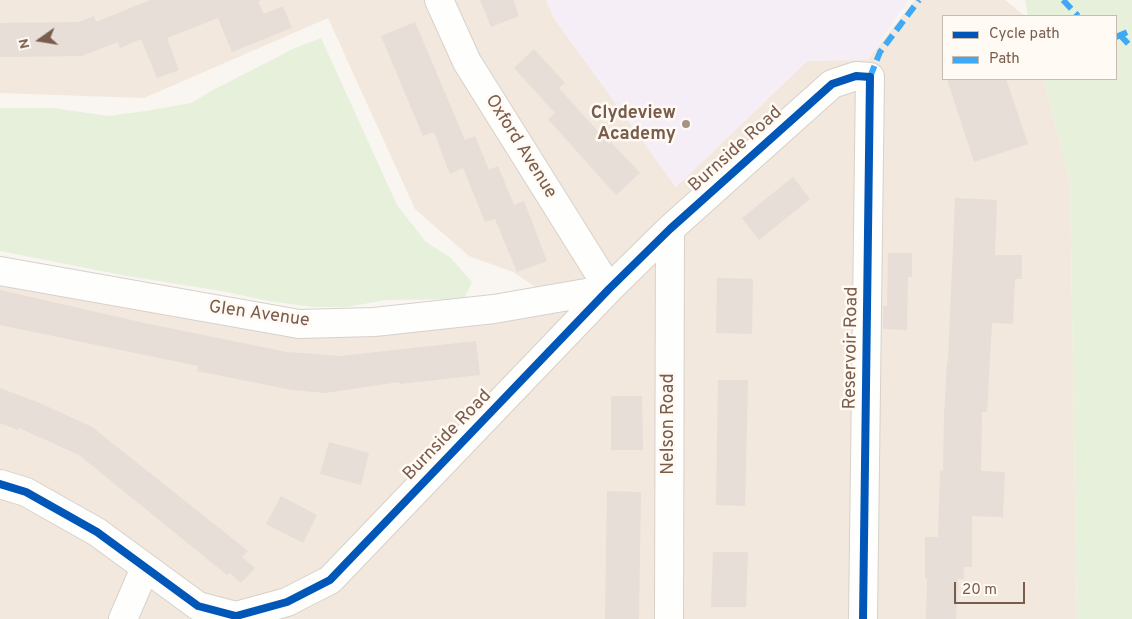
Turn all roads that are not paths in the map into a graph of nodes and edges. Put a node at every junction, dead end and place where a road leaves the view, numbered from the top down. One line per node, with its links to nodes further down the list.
1 (439, 0): 5 (street, Oxford Avenue)
2 (870, 77): 3 (street, Burnside Road); 11 (street, Reservoir Road)
3 (670, 229): 5 (street, Burnside Road); 10 (street, Nelson Road)
4 (0, 271): 5 (street, Glen Avenue)
5 (609, 289): 8 (street, Burnside Road)
6 (0, 484): 7 (street, Burnside Road)
7 (146, 568): 8 (street, Burnside Road); 9 (street)
8 (236, 617)
9 (123, 619)
10 (669, 619)
11 (863, 619)

